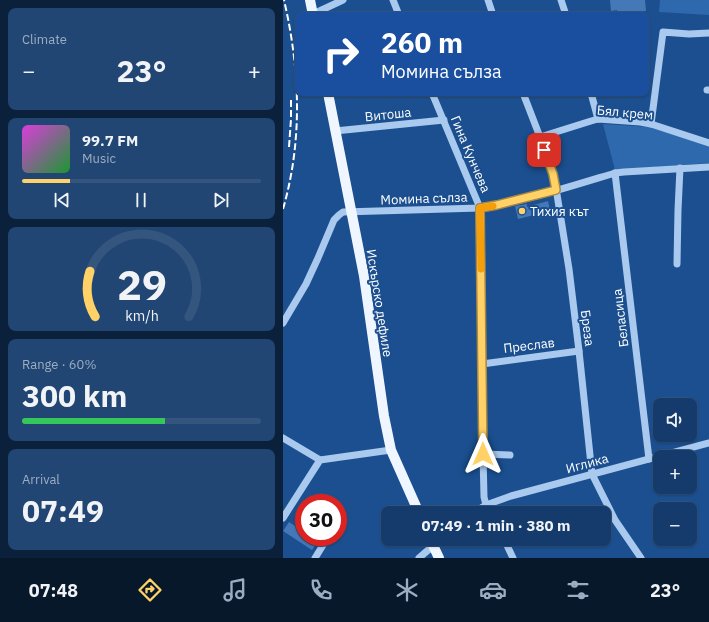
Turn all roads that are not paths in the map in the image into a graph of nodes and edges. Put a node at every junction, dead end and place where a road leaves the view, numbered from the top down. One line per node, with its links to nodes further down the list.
1 (310, 0): 6 (main road)
2 (343, 0): 7 (street)
3 (393, 0): 8 (street)
4 (488, 0): 9 (street)
5 (561, 0): 10 (street)
6 (313, 12)
7 (317, 12)
8 (398, 12)
9 (492, 12)
10 (565, 12)
11 (709, 33): 18 (street)
12 (329, 96): 19 (main road, Искърско дефиле)
13 (433, 96): 16 (street, Гина Кунчева)
14 (524, 96): 20 (street, Бреза)
15 (592, 96): 17 (street)
16 (444, 120): 19 (street, Витоша); 26 (street, Гина Кунчева)
17 (598, 120): 18 (street, Бял крем); 20 (street, Бял крем)
18 (651, 124): 21 (street, Бял крем)
19 (335, 131): 27 (main road, Искърско дефиле)
20 (540, 138): 25 (street, Бреза)
21 (709, 143)
22 (709, 167): 23 (street, Момина сълза)
23 (680, 168): 24 (street, Момина сълза); 28 (street)
24 (615, 173): 25 (street, Момина сълза); 37 (street, Беласица)
25 (556, 190): 26 (street, Момина сълза); 30 (street, Бреза)
26 (480, 208): 27 (street, Момина сълза); 31 (street, Гина Кунчева)
27 (351, 212): 29 (street); 34 (main road, Искърско дефиле)
28 (677, 264)
29 (283, 323)
30 (579, 351): 31 (street, Преслав); 39 (street, Бреза)
31 (482, 364): 35 (street, Гина Кунчева)
32 (283, 438): 38 (street)
33 (709, 443): 37 (street, Иглика)
34 (391, 450): 38 (street); 41 (main road, Искърско дефиле)
35 (483, 454): 36 (street); 40 (street, Гина Кунчева)
36 (510, 455)
37 (649, 459): 39 (street, Иглика)
38 (320, 460): 42 (street)
39 (592, 474): 40 (street, Иглика); 51 (street, Бреза)
40 (486, 505)
41 (416, 506)
42 (283, 518)
43 (322, 546): 47 (street)
44 (430, 546): 48 (street)
45 (436, 546): 49 (main road)
46 (507, 546): 50 (street)
47 (315, 558)
48 (419, 558)
49 (439, 558)
50 (513, 558)
51 (641, 558)

